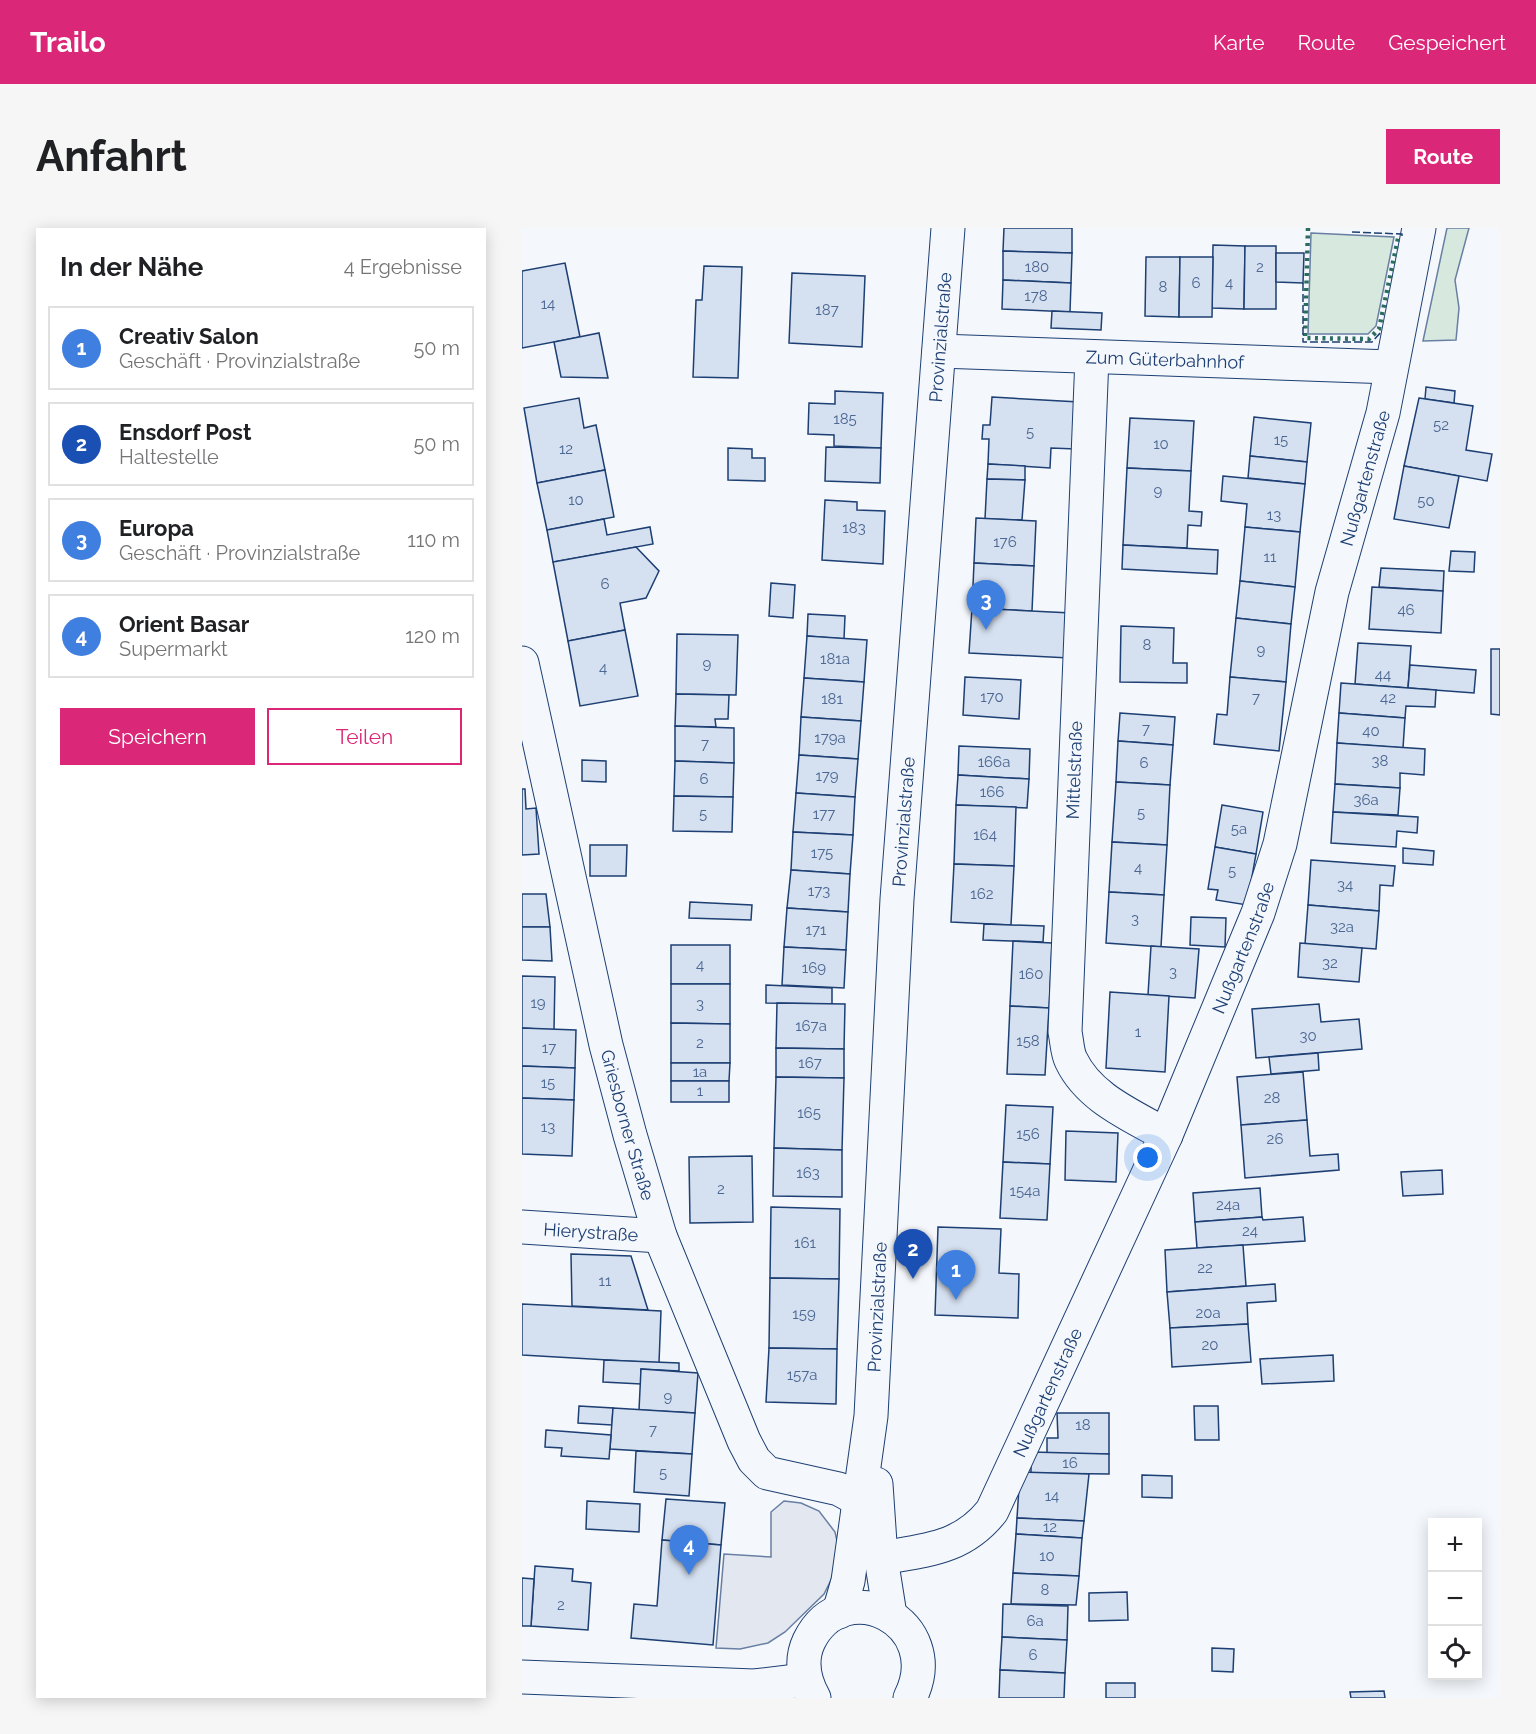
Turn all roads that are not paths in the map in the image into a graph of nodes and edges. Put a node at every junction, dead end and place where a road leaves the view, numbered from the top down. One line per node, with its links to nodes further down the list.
1 (948, 228): 3 (street, Provinzialstraße)
2 (1419, 228): 5 (street, Nußgartenstraße)
3 (939, 351): 4 (street, Zum Güterbahnhof); 11 (street, Provinzialstraße)
4 (1092, 357): 5 (street, Zum Güterbahnhof); 8 (street, Mittelstraße)
5 (1391, 367): 8 (street, Nußgartenstraße)
6 (522, 663): 7 (street, Griesborner Straße)
7 (531, 755): 10 (street, Griesborner Straße)
8 (1166, 1135): 13 (street, Nußgartenstraße)
9 (522, 1227): 10 (street, Hierystraße)
10 (660, 1236): 12 (street, Griesborner Straße)
11 (871, 1416): 12 (street, Provinzialstraße); 13 (street, Provinzialstraße)
12 (859, 1500): 14 (street, Provinzialstraße)
13 (881, 1558): 15 (street, Provinzialstraße)
14 (839, 1612): 15 (street); 17 (street)
15 (890, 1615): 18 (street)
16 (522, 1677): 17 (street)
17 (809, 1689)
18 (910, 1698)

